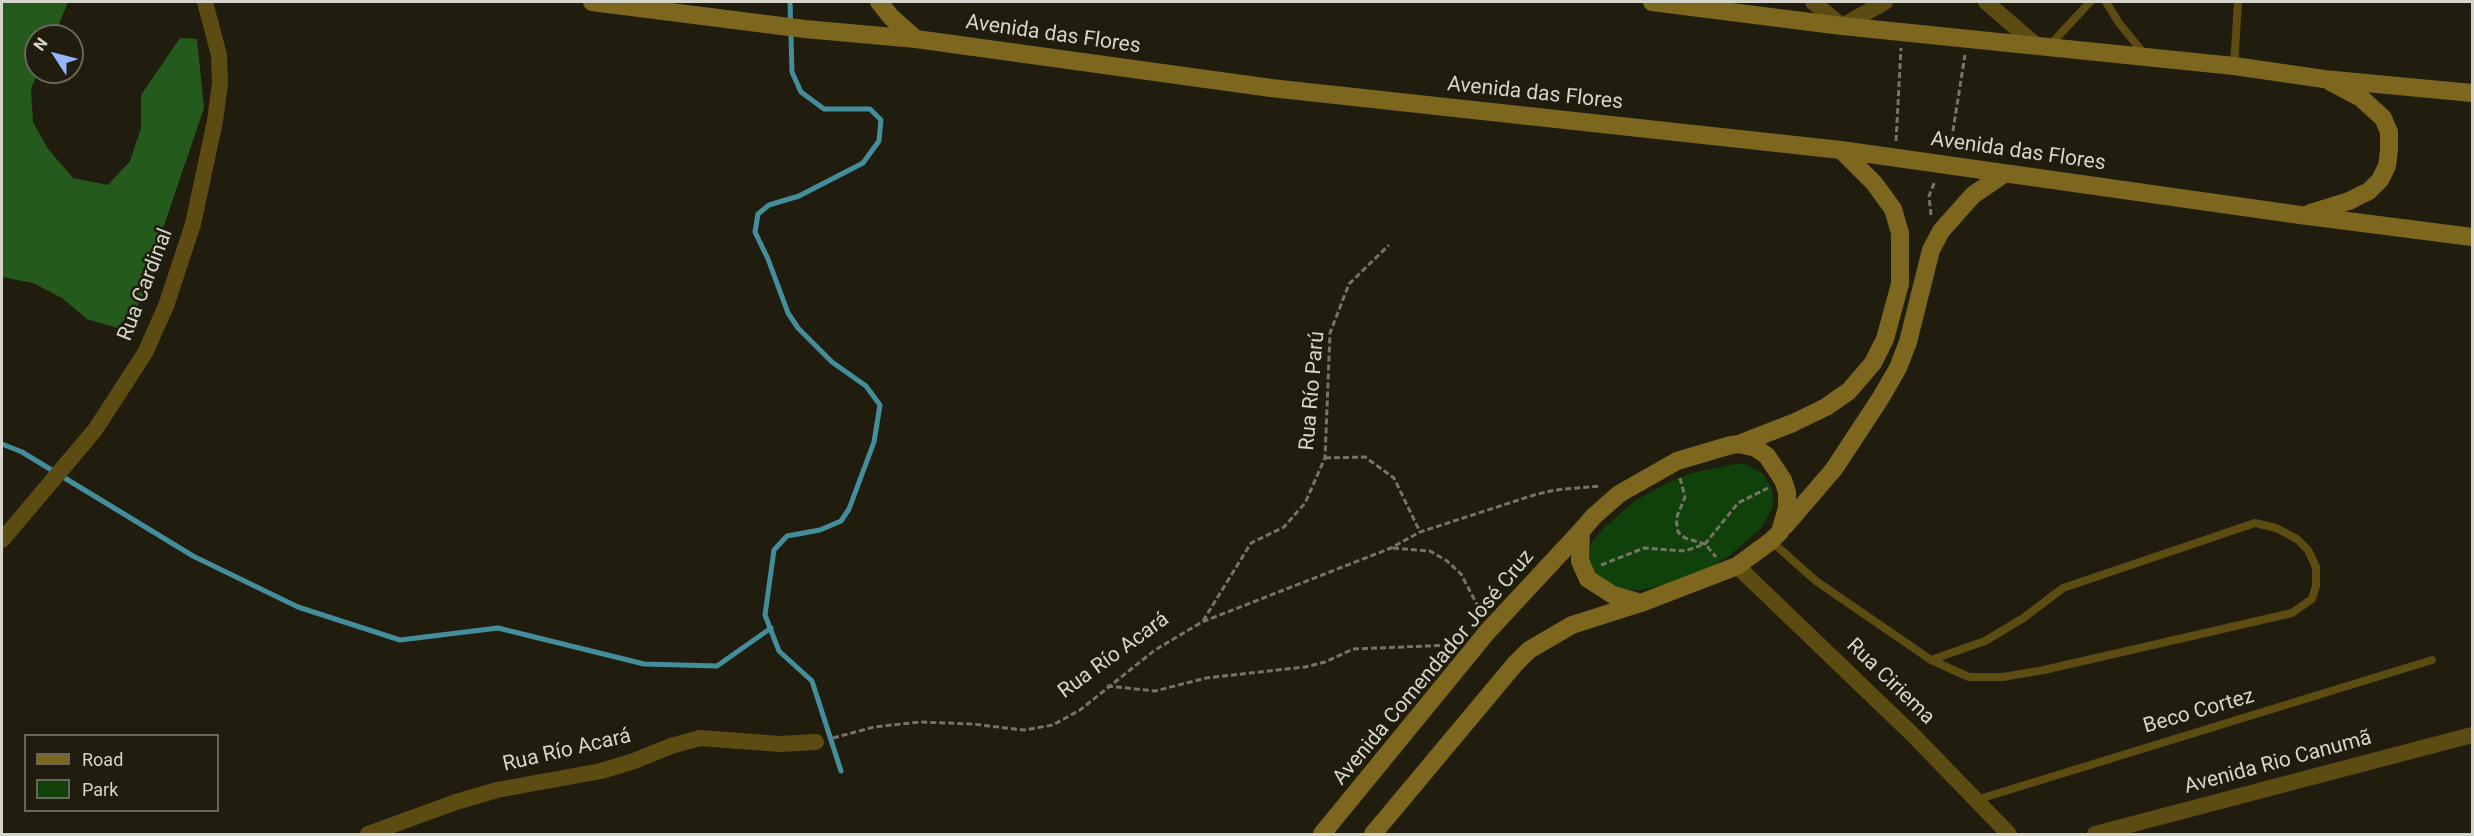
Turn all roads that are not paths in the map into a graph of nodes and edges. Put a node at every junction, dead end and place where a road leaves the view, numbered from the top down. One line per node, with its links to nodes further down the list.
1 (205, 2): 26 (street, Rua Cardinal)
2 (592, 2): 13 (main road, Avenida das Flores)
3 (879, 2): 13 (main road)
4 (1652, 2): 11 (main road)
5 (1813, 2): 12 (street)
6 (1885, 2): 12 (street)
7 (1986, 2): 14 (street)
8 (2090, 2): 14 (lane)
9 (2106, 2): 15 (lane)
10 (2238, 2): 16 (lane)
11 (1685, 4): 12 (main road)
12 (1842, 26): 14 (main road)
13 (916, 39): 19 (main road, Avenida das Flores)
14 (2042, 46): 15 (main road)
15 (2147, 58): 16 (main road)
16 (2234, 66): 17 (main road)
17 (2324, 79): 18 (main road); 21 (main road)
18 (2472, 93)
19 (1841, 150): 20 (main road, Avenida das Flores); 23 (main road)
20 (2004, 174): 21 (main road, Avenida das Flores); 25 (main road)
21 (2300, 215): 22 (main road, Avenida das Flores)
22 (2472, 237)
23 (1739, 444): 24 (main road, Avenida Comendador José Cruz); 25 (main road)
24 (1581, 531): 28 (main road); 35 (main road, Avenida Comendador José Cruz)
25 (1776, 536): 27 (main road); 29 (lane)
26 (2, 540)
27 (1732, 568): 28 (main road); 33 (street, Rua Ciriema)
28 (1641, 603): 36 (main road)
29 (1931, 660): 29 (lane)
30 (2432, 660): 33 (lane, Beco Cortez)
31 (2472, 735): 38 (street, Avenida Rio Canumã)
32 (816, 742): 34 (street, Rua Río Acará)
33 (1976, 800): 37 (street, Rua Ciriema)
34 (368, 834)
35 (1322, 834)
36 (1373, 834)
37 (2009, 834)
38 (2095, 834)

